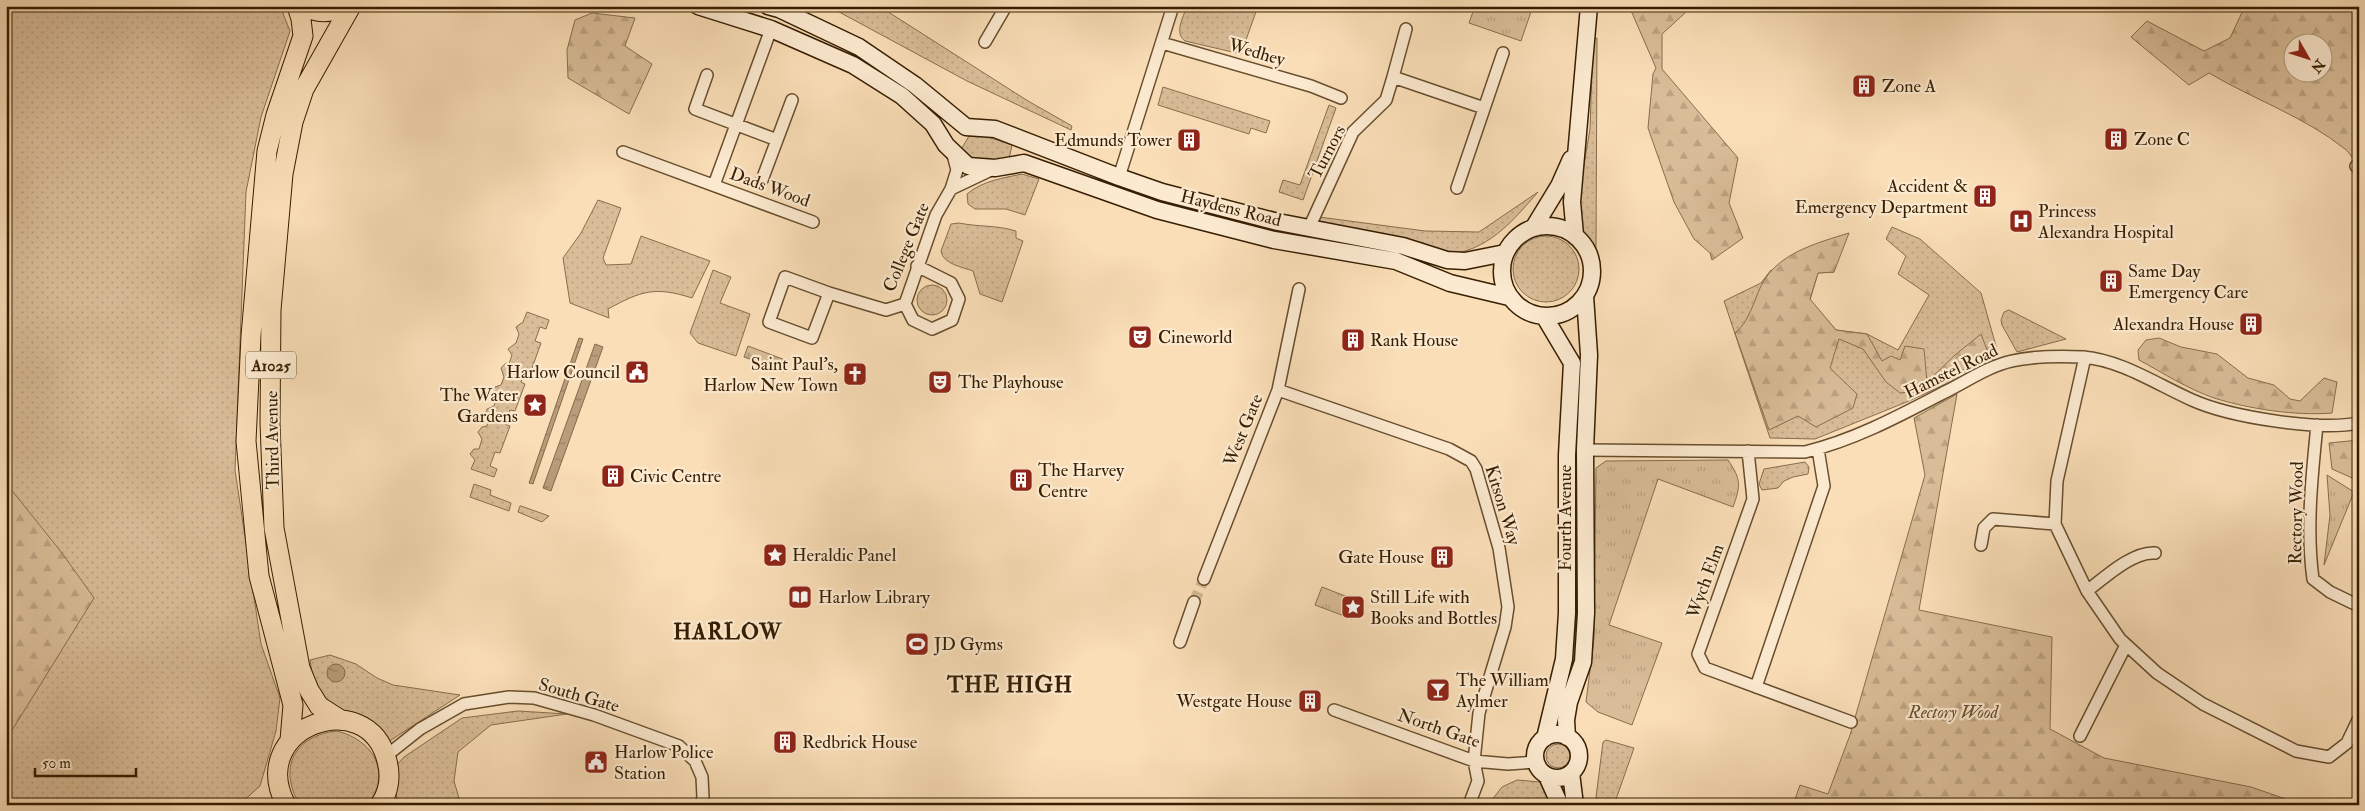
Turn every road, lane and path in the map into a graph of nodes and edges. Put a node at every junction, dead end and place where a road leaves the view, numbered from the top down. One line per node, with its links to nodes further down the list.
1 (297, 6): 68 (main road, Third Avenue / A1025)
2 (304, 6): 3 (main road)
3 (345, 6)
4 (351, 6): 63 (main road, Third Avenue / A1025)
5 (698, 6): 10 (street, Haydens Road)
6 (768, 6): 21 (street)
7 (1006, 6): 12 (street)
8 (1173, 6): 13 (street)
9 (1589, 6): 23 (street)
10 (771, 28): 20 (street, Dads Wood); 24 (street, Haydens Road)
11 (1406, 29): 16 (street, Turnors)
12 (985, 42)
13 (1162, 43): 17 (street, Wedhey); 27 (street)
14 (1503, 53): 19 (street)
15 (707, 74): 20 (street)
16 (1393, 77): 19 (street); 34 (street, Turnors)
17 (1341, 98)
18 (792, 100): 22 (street, Dads Wood)
19 (1484, 108): 30 (street)
20 (736, 124): 22 (street); 29 (street, Dads Wood)
21 (966, 127): 24 (street); 27 (street, Haydens Road)
22 (777, 140): 28 (street, Dads Wood)
23 (1577, 146): 33 (street); 35 (street)
24 (952, 150): 26 (street, Haydens Road); 31 (street, College Gate)
25 (623, 152): 29 (street, Dads Wood)
26 (995, 168): 31 (street, College Gate); 41 (street, Haydens Road)
27 (1119, 177): 34 (street, Haydens Road)
28 (762, 180)
29 (714, 185): 32 (street, Dads Wood)
30 (1457, 188)
31 (951, 189): 37 (street, College Gate)
32 (813, 222)
33 (1534, 227): 35 (street); 36 (street)
34 (1309, 228): 36 (street, Haydens Road)
35 (1575, 235): 40 (street)
36 (1505, 253): 41 (street)
37 (917, 266): 42 (street, College Gate); 42 (street)
38 (1300, 289): 45 (street, West Gate)
39 (829, 293): 39 (street, College Gate); 42 (street, College Gate)
40 (1585, 296): 43 (street); 49 (street, Fourth Avenue)
41 (1509, 297): 43 (street)
42 (905, 304)
43 (1544, 316): 67 (street, Fourth Avenue)
44 (2085, 357): 47 (street, Hamstel Road); 48 (street, Hamstel Road); 51 (street)
45 (1278, 390): 54 (street, West Gate); 70 (street, Kitson Way)
46 (2359, 423): 47 (street, Hamstel Road)
47 (2317, 425): 57 (street, Rectory Wood)
48 (1818, 449): 50 (street, Hamstel Road); 60 (street)
49 (1585, 450): 50 (street, Hamstel Road); 66 (street, Fourth Avenue)
50 (1748, 451): 60 (street, Wych Elm)
51 (2055, 524): 52 (street); 55 (street)
52 (1981, 545)
53 (2155, 553): 55 (street)
54 (1204, 579)
55 (2087, 591): 59 (street)
56 (1194, 602): 58 (street)
57 (2359, 606)
58 (1180, 642)
59 (2126, 645): 62 (street); 65 (street)
60 (1756, 687): 64 (street, Wych Elm)
61 (1334, 710): 70 (street, North Gate)
62 (2359, 718)
63 (341, 720): 68 (main road); 69 (main road, Third Avenue)
64 (1851, 722)
65 (2080, 736)
66 (1567, 737): 67 (street); 72 (street)
67 (1545, 738): 71 (street)
68 (290, 740): 74 (main road)
69 (386, 756): 75 (main road); 76 (street, South Gate)
70 (1474, 761): 71 (street, North Gate); 77 (street, Kitson Way)
71 (1536, 762): 73 (street)
72 (1571, 773): 73 (street); 79 (street)
73 (1548, 776): 78 (street)
74 (280, 802)
75 (382, 804)
76 (701, 805)
77 (1469, 805)
78 (1560, 805)
79 (1575, 805)

